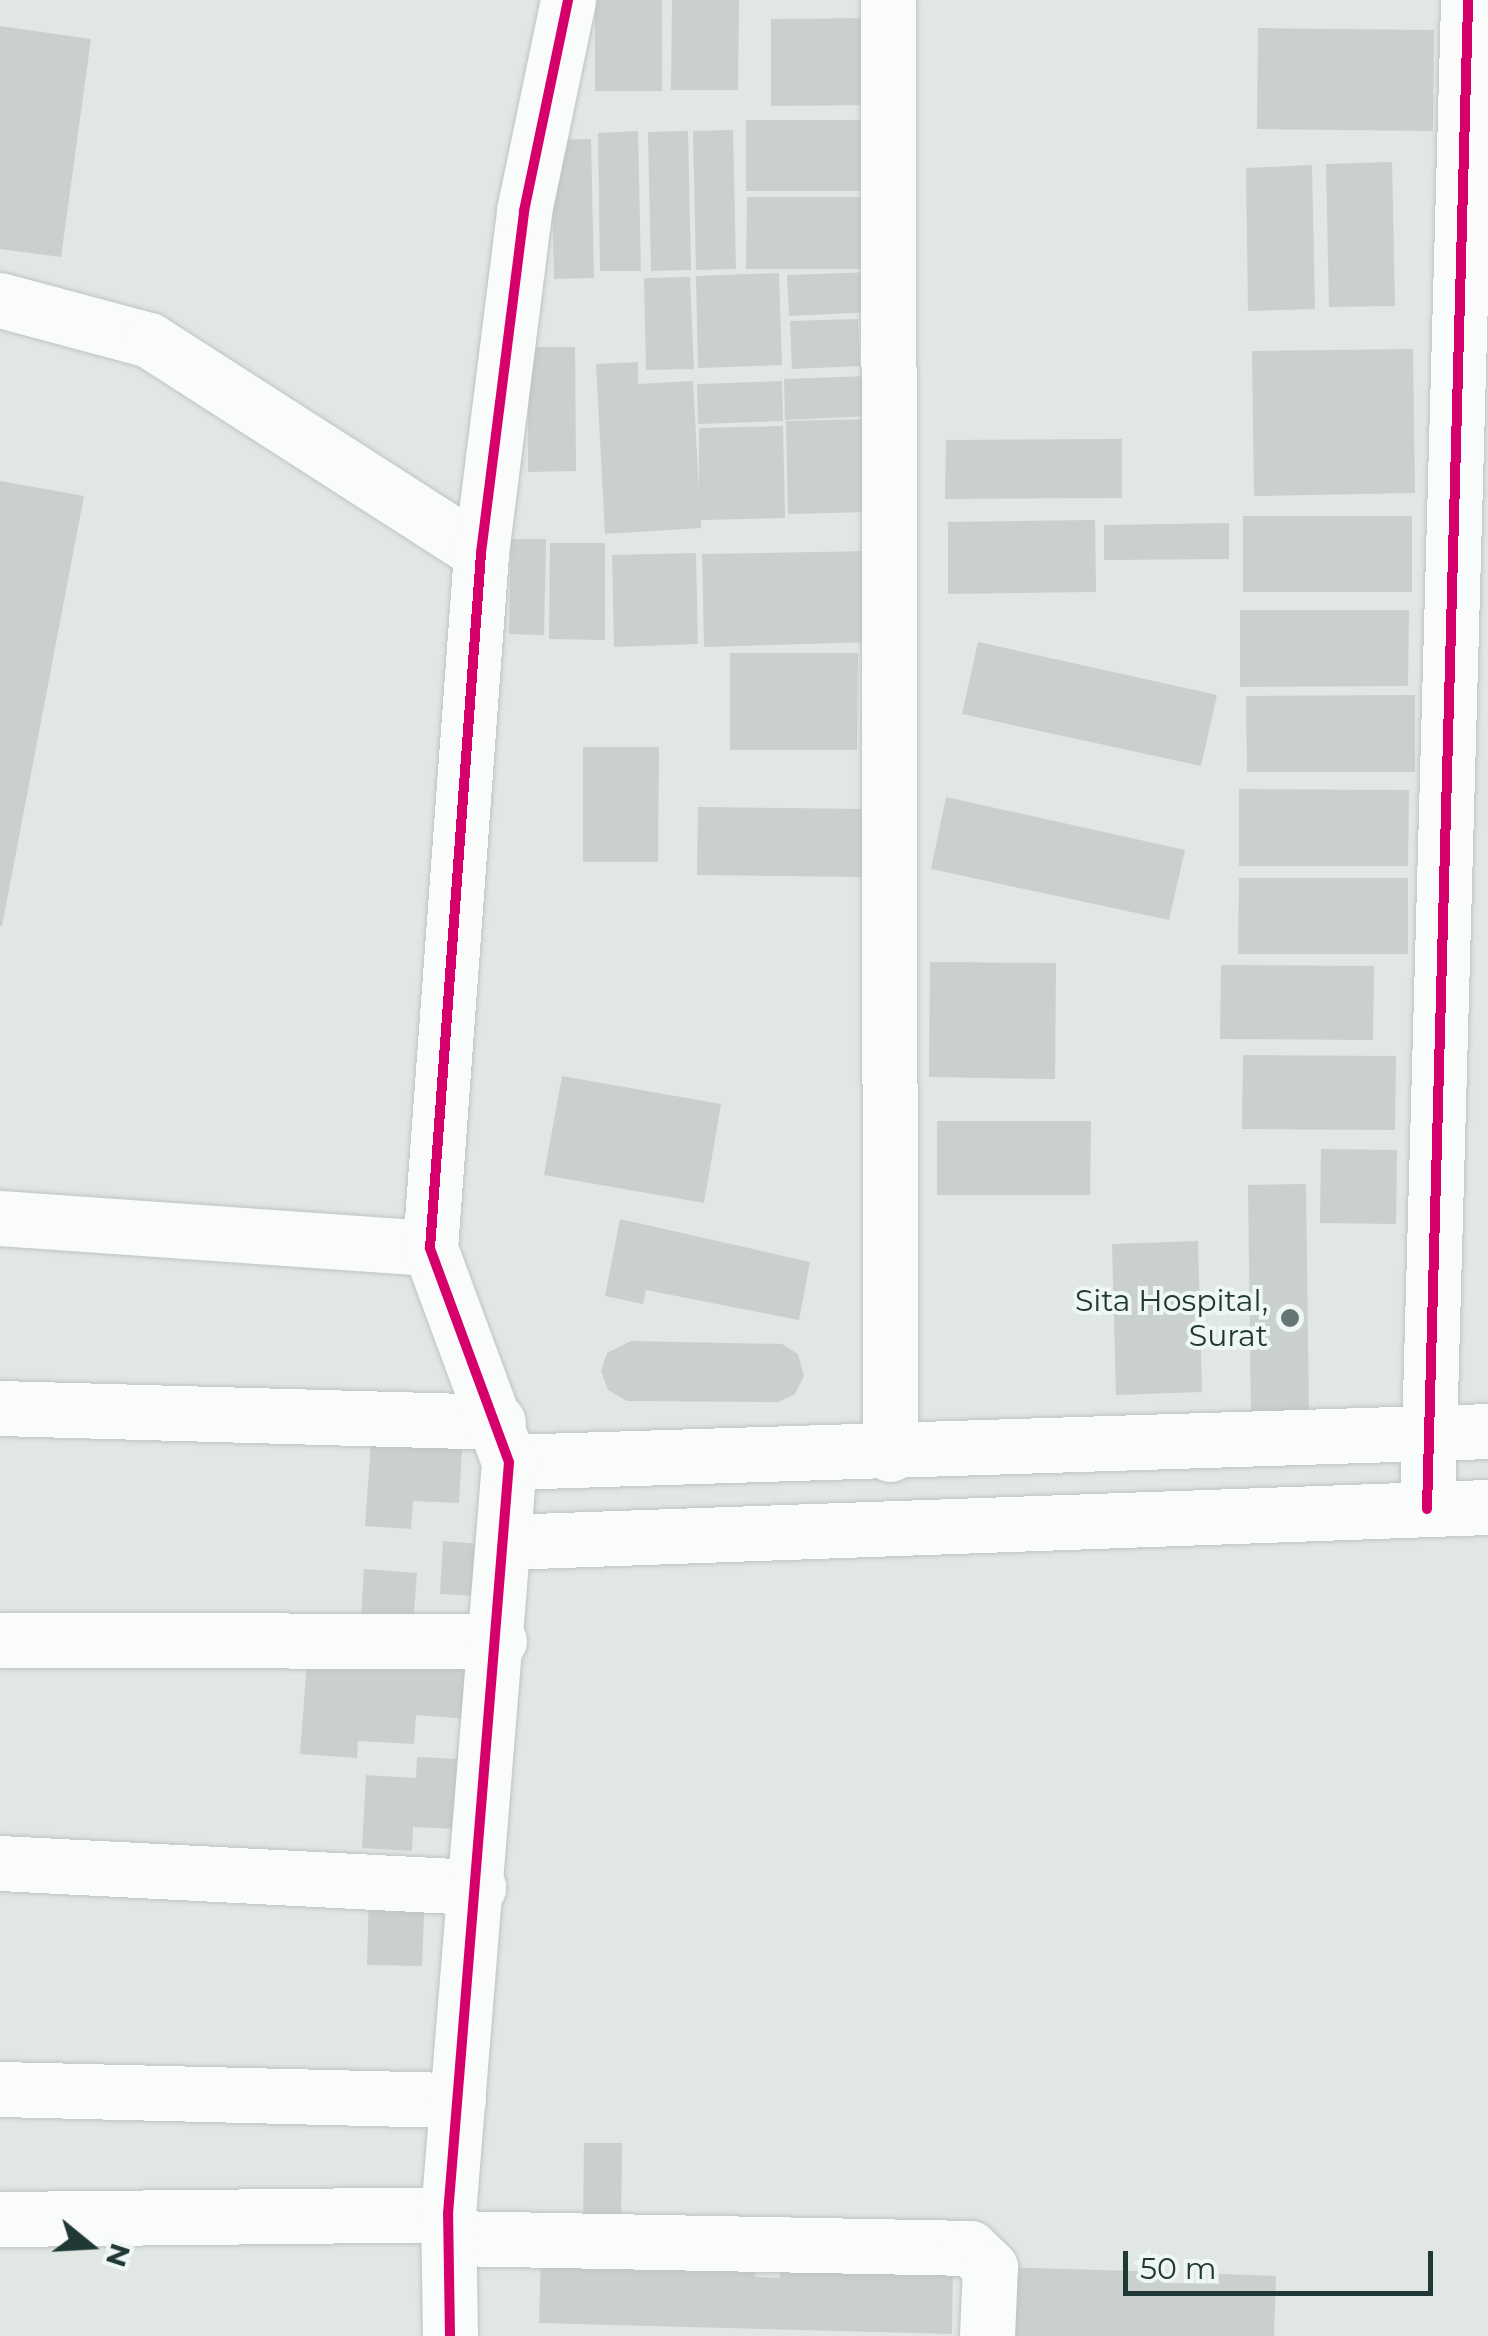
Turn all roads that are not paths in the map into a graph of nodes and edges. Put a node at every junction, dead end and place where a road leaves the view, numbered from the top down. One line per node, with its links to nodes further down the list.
1 (568, 0): 5 (street)
2 (888, 0): 12 (street)
3 (1468, 0): 10 (street)
4 (0, 300): 5 (street)
5 (480, 553): 7 (street)
6 (0, 1218): 7 (street)
7 (430, 1248): 11 (street)
8 (0, 1408): 11 (street)
9 (1488, 1431): 10 (street)
10 (1426, 1434): 12 (street); 14 (street)
11 (504, 1442): 12 (street); 15 (street)
12 (890, 1454)
13 (1488, 1507): 14 (street)
14 (1427, 1510): 15 (street)
15 (504, 1542): 17 (street)
16 (0, 1640): 17 (street)
17 (499, 1641): 19 (street)
18 (0, 1863): 19 (street)
19 (478, 1887): 21 (street)
20 (0, 2088): 21 (street)
21 (458, 2100): 23 (street)
22 (0, 2218): 23 (street)
23 (450, 2226): 24 (street); 25 (street)
24 (450, 2336)
25 (987, 2336)

